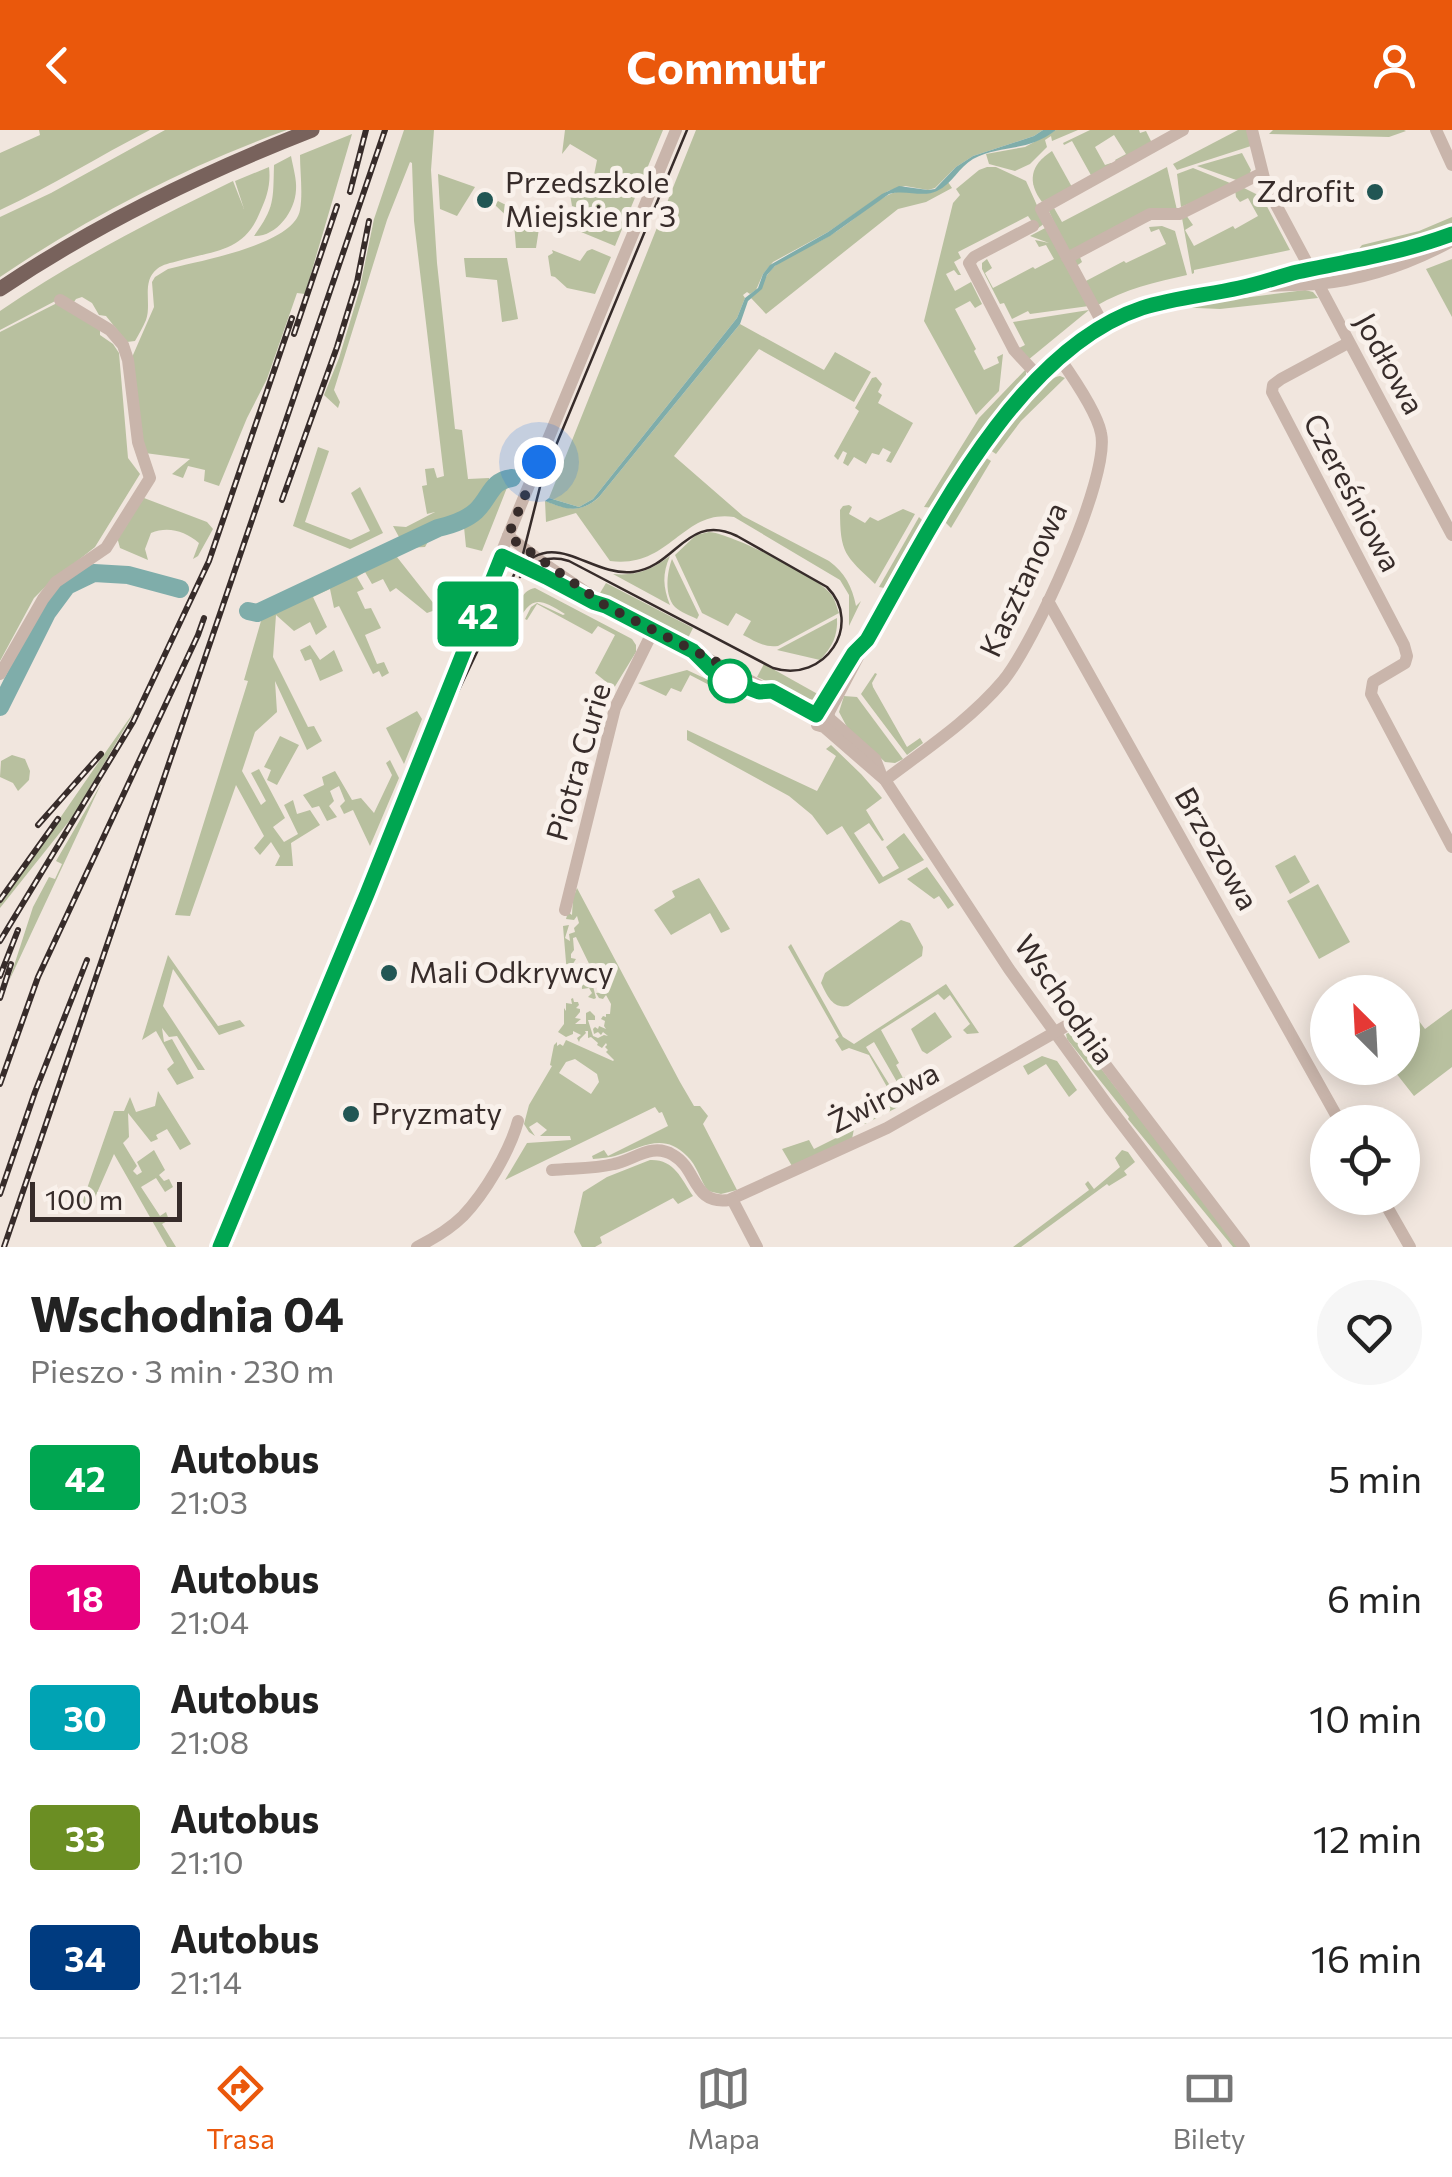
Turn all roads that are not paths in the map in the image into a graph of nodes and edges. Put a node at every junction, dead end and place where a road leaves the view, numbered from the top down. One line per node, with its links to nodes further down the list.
1 (312, 130): 14 (main road)
2 (676, 130): 21 (street)
3 (1183, 130): 10 (street)
4 (1252, 130): 7 (street)
5 (1436, 130): 6 (street)
6 (1452, 164)
7 (1262, 174): 10 (street); 11 (street)
8 (1033, 226): 19 (street)
9 (1452, 238): 11 (street); 12 (street)
10 (1067, 258): 16 (street)
11 (1312, 270): 12 (street, Jodłowa); 13 (street)
12 (1319, 284): 13 (street); 17 (street, Jodłowa)
13 (1246, 287): 16 (street)
14 (0, 289)
15 (60, 300): 26 (street)
16 (1104, 326): 18 (street)
17 (1348, 343): 20 (street, Jodłowa); 29 (street, Czereśniowa)
18 (1060, 359): 19 (street); 23 (street, Kasztanowa)
19 (1039, 377): 27 (street)
20 (1452, 534)
21 (508, 536): 22 (street); 24 (street, Wschodnia)
22 (502, 556): 24 (street, Wschodnia); 37 (street)
23 (1048, 601): 28 (street, Kasztanowa); 32 (street, Brzozowa)
24 (606, 606): 25 (street, Wschodnia)
25 (653, 631): 27 (street, Wschodnia); 30 (street, Piotra Curie)
26 (0, 674)
27 (823, 717): 28 (street, Wschodnia)
28 (883, 777): 31 (street, Wschodnia)
29 (1452, 847)
30 (566, 910)
31 (1055, 1032): 35 (street, Żwirowa); 40 (street, Wschodnia); 41 (street)
32 (1330, 1105)
33 (518, 1121): 38 (street)
34 (552, 1170): 35 (street)
35 (732, 1199): 39 (street)
36 (1392, 1215): 42 (street)
37 (220, 1247)
38 (417, 1247)
39 (757, 1247)
40 (1216, 1247)
41 (1244, 1247)
42 (1410, 1247)

